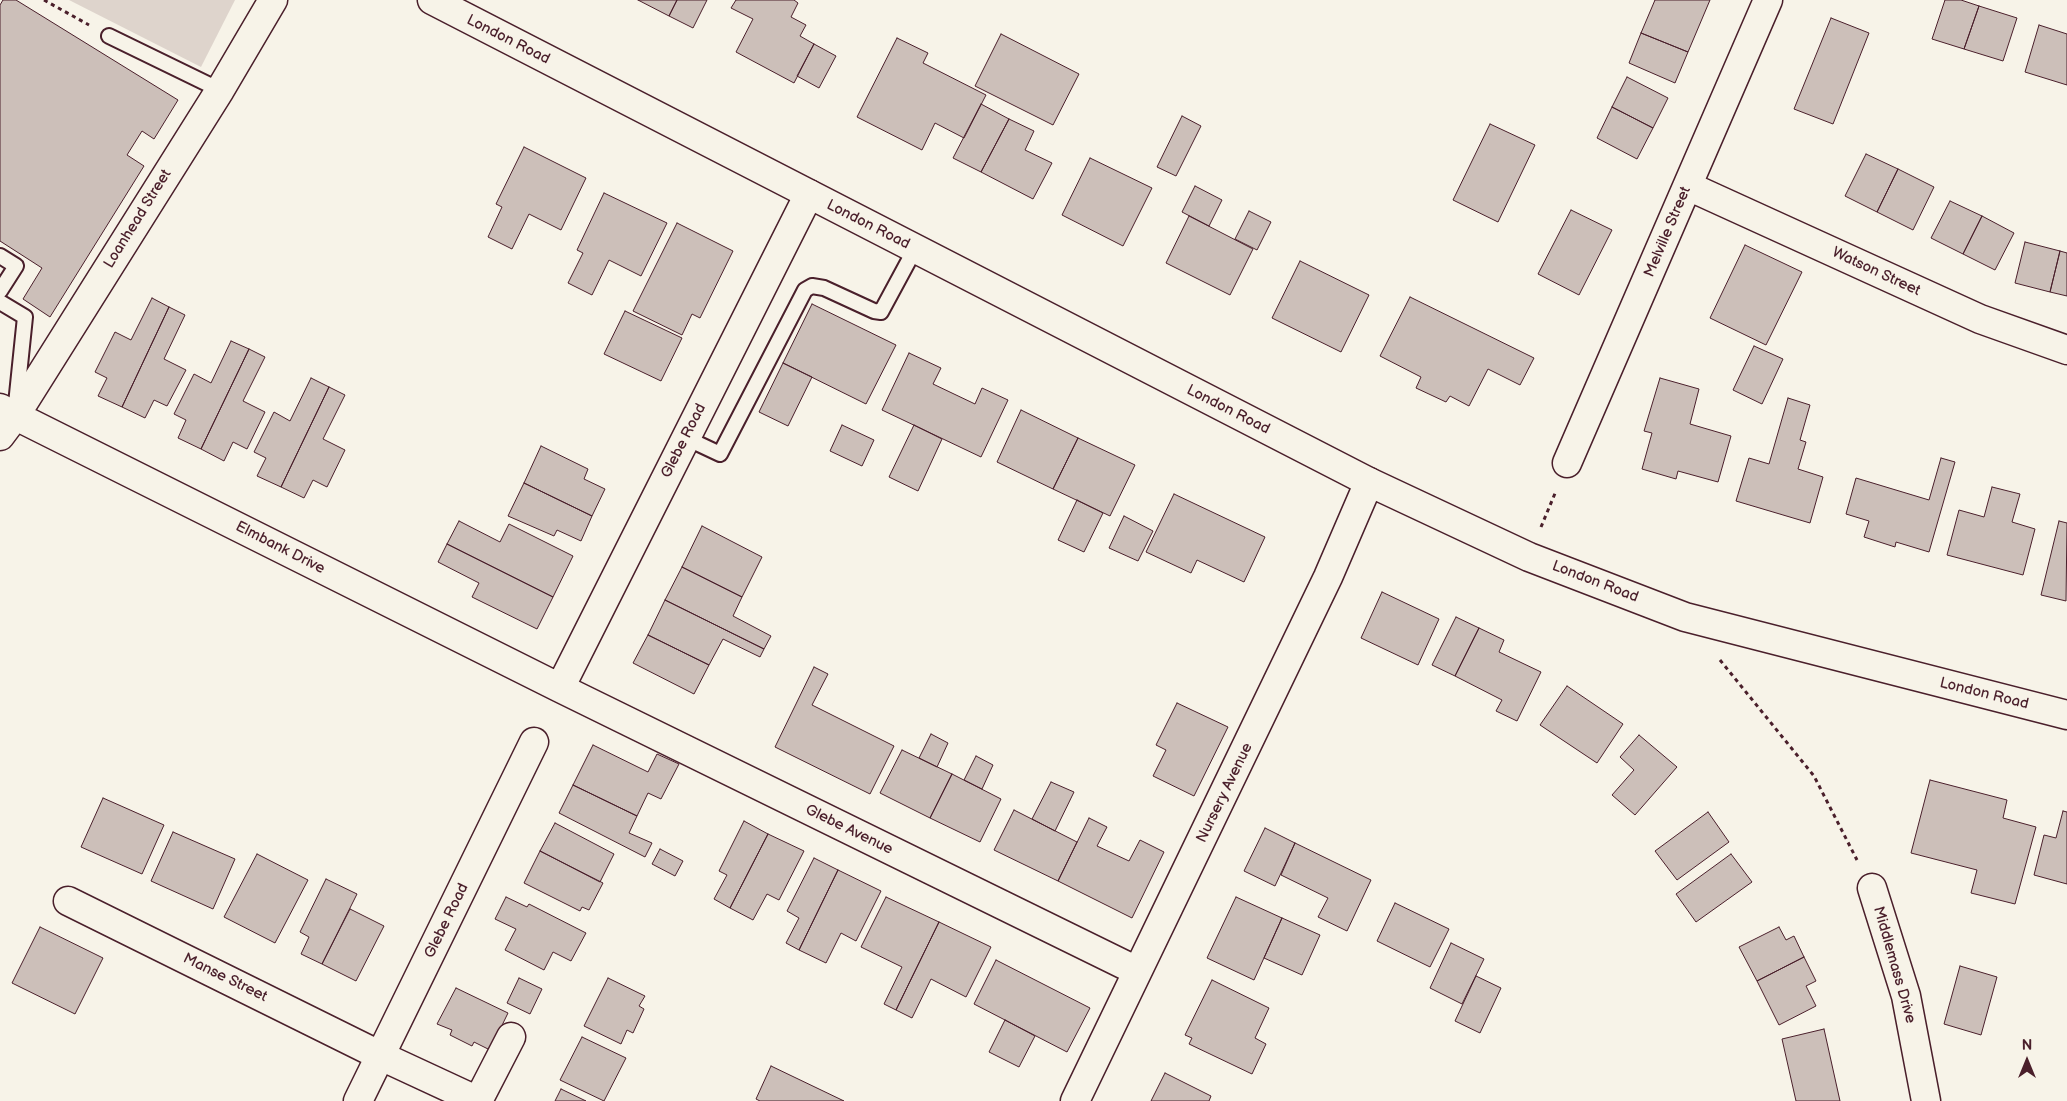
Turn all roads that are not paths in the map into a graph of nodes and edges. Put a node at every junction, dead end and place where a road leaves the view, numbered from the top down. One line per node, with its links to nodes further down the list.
1 (273, 0): 5 (street, Loanhead Street)
2 (432, 0): 7 (street, London Road)
3 (1768, 0): 6 (street, Melville Street)
4 (109, 36): 5 (lane)
5 (220, 90): 13 (street, Loanhead Street)
6 (1688, 186): 12 (street, Watson Street); 15 (street, Melville Street)
7 (809, 194): 8 (street, London Road); 14 (street, Glebe Road)
8 (915, 249): 14 (lane); 16 (street, London Road)
9 (0, 256): 10 (lane)
10 (0, 291)
11 (0, 302): 13 (lane)
12 (2067, 350)
13 (5, 420): 17 (street, Elmbank Drive)
14 (686, 438): 17 (street, Glebe Road)
15 (1567, 463)
16 (1369, 482): 18 (street, London Road); 22 (street, Nursery Avenue)
17 (560, 688): 22 (street, Glebe Avenue)
18 (2067, 715)
19 (534, 742): 24 (street, Glebe Road)
20 (1872, 888): 28 (street, Middlemass Drive)
21 (68, 901): 24 (street, Manse Street)
22 (1137, 972): 27 (street, Nursery Avenue)
23 (511, 1037): 26 (street)
24 (381, 1056): 25 (street, Glebe Road); 26 (street, Manse Street)
25 (358, 1101)
26 (478, 1101)
27 (1075, 1101)
28 (1926, 1101)

